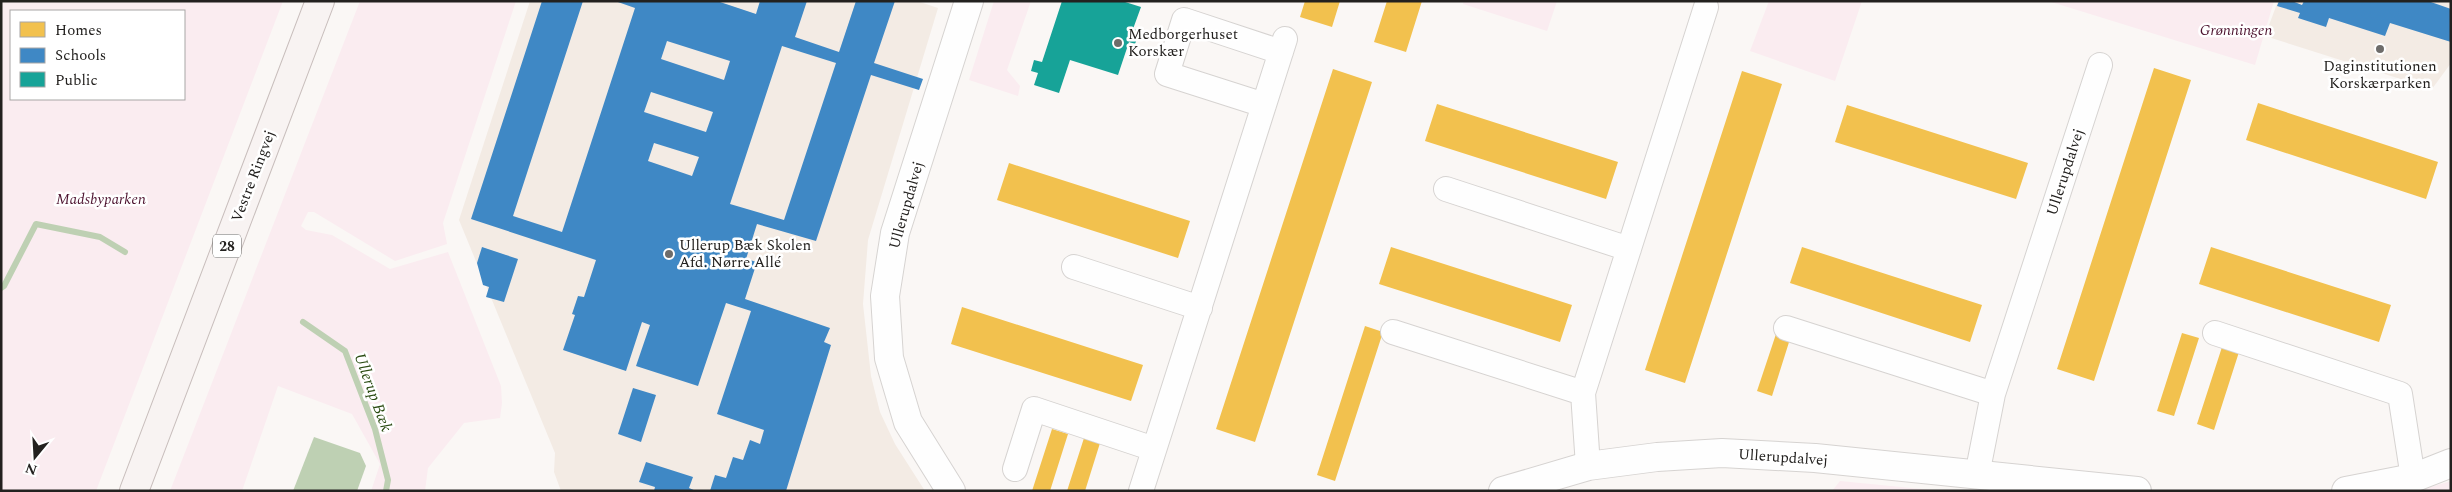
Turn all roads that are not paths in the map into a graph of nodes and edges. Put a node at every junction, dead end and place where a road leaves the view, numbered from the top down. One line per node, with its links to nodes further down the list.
1 (320, 1): 21 (main road, Vestre Ringvej / 28)
2 (969, 1): 22 (street, Ullerupdalvej)
3 (1706, 7): 7 (street)
4 (2100, 65): 14 (street, Ullerupdalvej)
5 (1264, 105): 5 (street); 9 (street)
6 (1446, 189): 7 (street)
7 (1629, 248): 13 (street)
8 (1074, 267): 9 (street)
9 (1200, 308): 15 (street)
10 (1786, 328): 14 (street)
11 (1393, 332): 13 (street)
12 (2215, 333): 20 (street)
13 (1583, 393): 17 (street)
14 (1993, 394): 19 (street, Ullerupdalvej)
15 (1154, 449): 18 (street); 23 (street)
16 (2451, 464): 20 (street)
17 (1588, 466): 19 (street, Ullerupdalvej); 24 (street, Ullerupdalvej)
18 (1015, 469)
19 (1977, 475): 25 (street, Ullerupdalvej)
20 (2413, 478): 26 (street)
21 (134, 491)
22 (951, 491)
23 (1142, 491)
24 (1503, 491)
25 (2137, 491)
26 (2346, 491)

